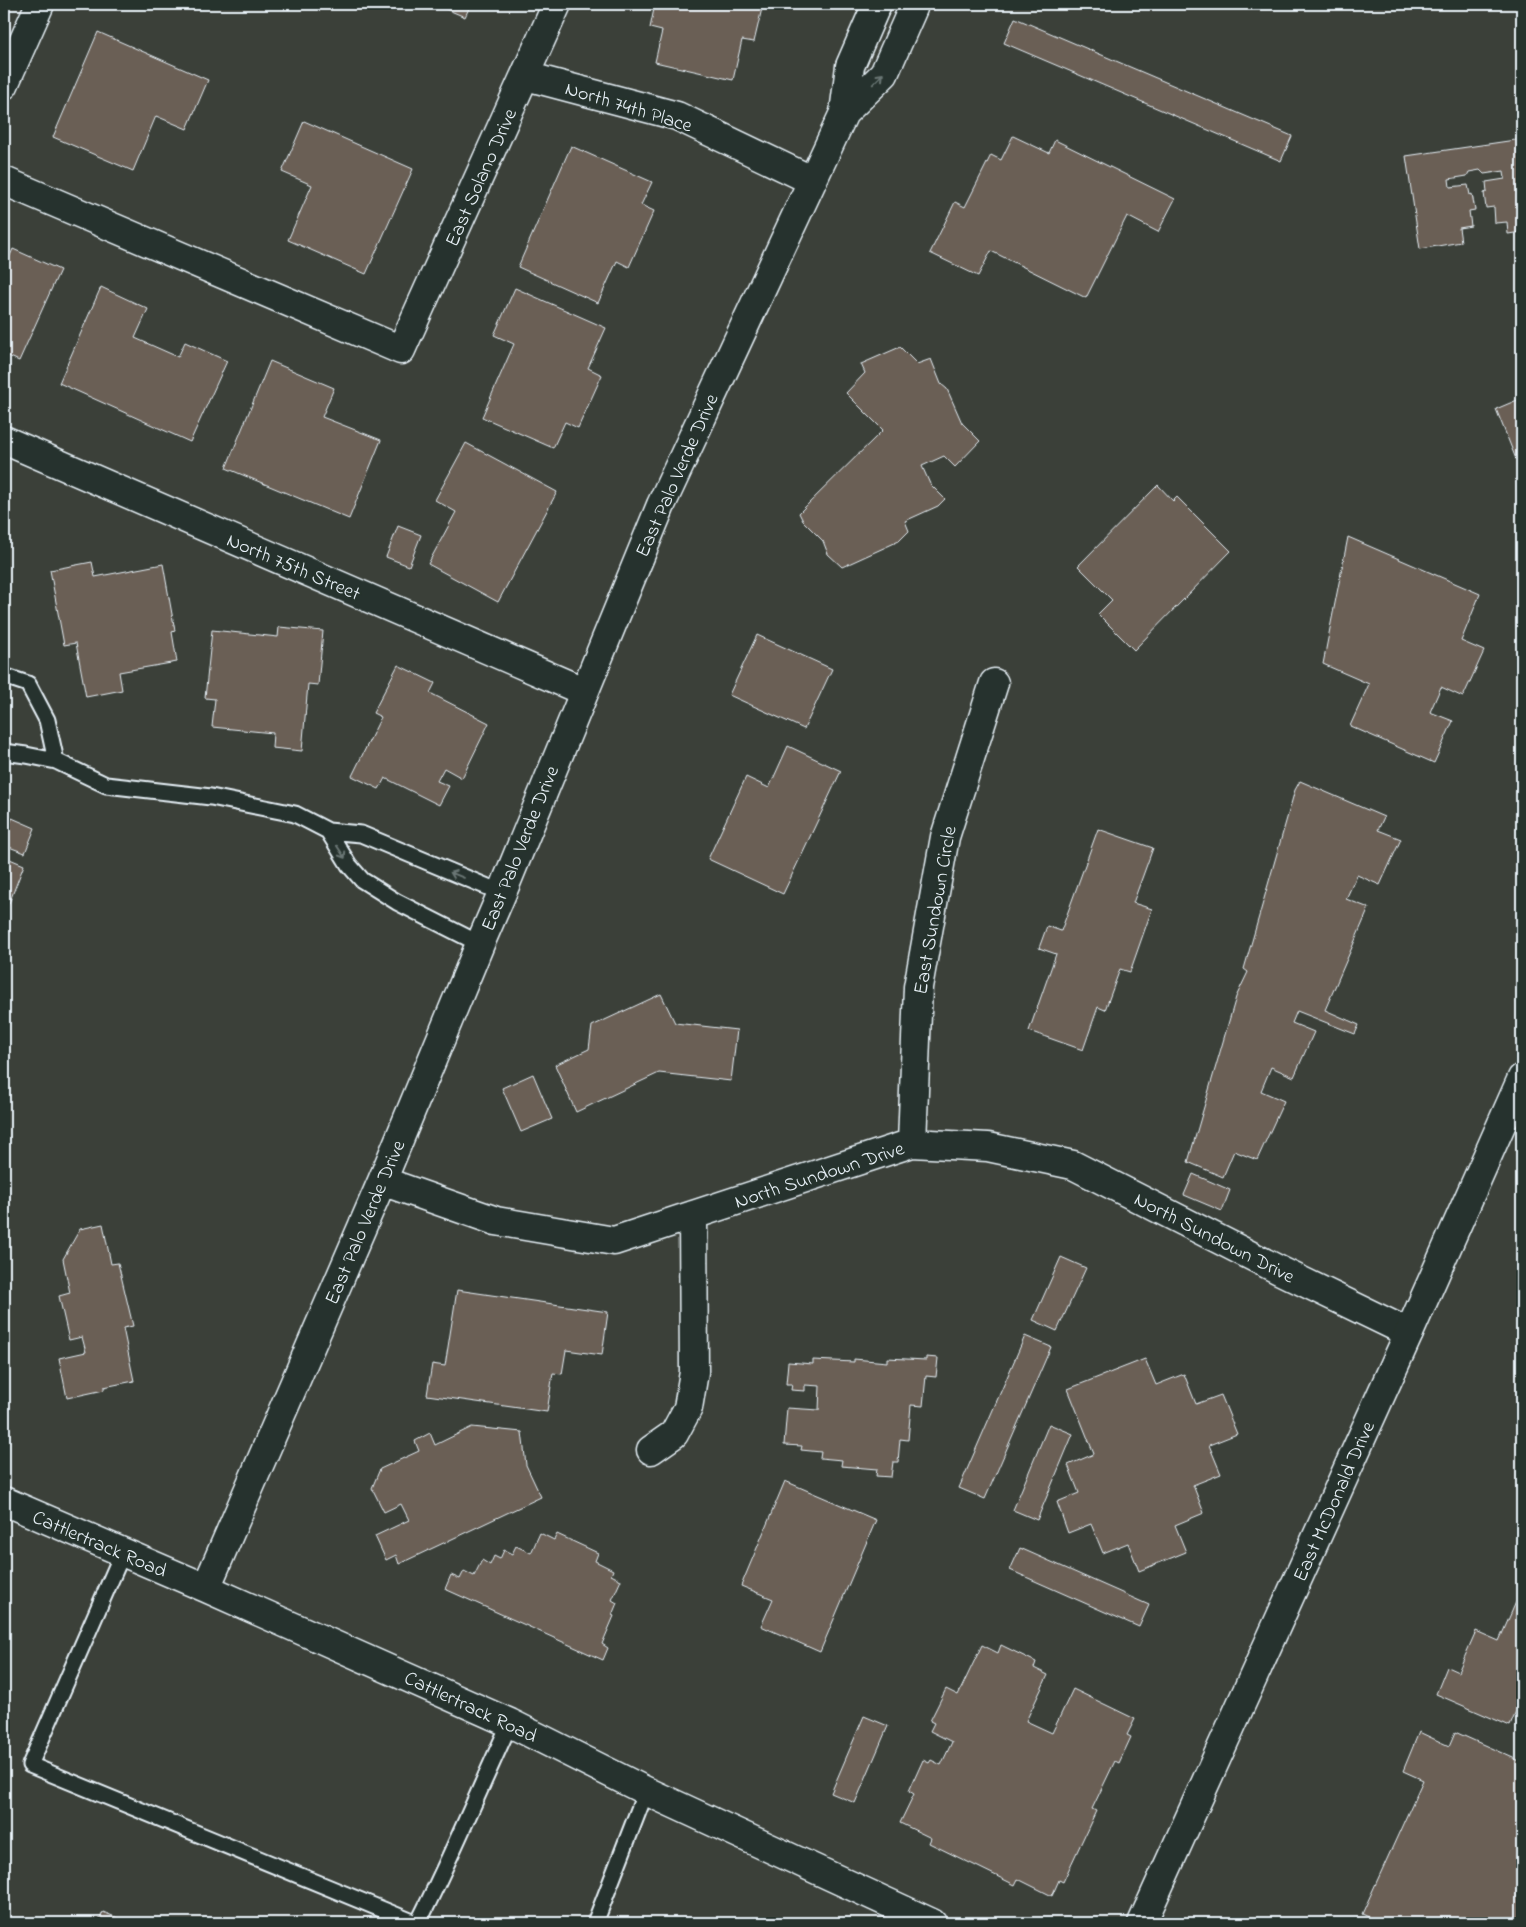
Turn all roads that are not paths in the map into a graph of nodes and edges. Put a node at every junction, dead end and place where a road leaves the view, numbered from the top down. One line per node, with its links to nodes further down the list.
1 (40, 4): 6 (street)
2 (557, 4): 5 (street, East Solano Drive)
3 (877, 4): 7 (street, East Palo Verde Drive)
4 (914, 4): 7 (street, East Palo Verde Drive, one-way to 4)
5 (526, 76): 8 (street, North 74th Place); 9 (street, East Solano Drive)
6 (4, 85)
7 (844, 113): 8 (street, East Palo Verde Drive)
8 (812, 180): 13 (street, East Palo Verde Drive)
9 (4, 181)
10 (4, 440): 13 (street, North 75th Street)
11 (4, 676): 15 (lane)
12 (994, 683): 20 (street, East Sundown Circle)
13 (583, 691): 17 (street, East Palo Verde Drive)
14 (4, 752): 15 (lane)
15 (56, 761): 16 (lane)
16 (328, 831): 17 (lane, one-way to 16); 18 (lane, one-way to 18)
17 (502, 894): 18 (street, East Palo Verde Drive)
18 (480, 944): 21 (street, East Palo Verde Drive)
19 (1522, 1078): 23 (street, East McDonald Drive)
20 (912, 1143): 22 (street, North Sundown Drive); 23 (street, North Sundown Drive)
21 (382, 1181): 22 (street, North Sundown Drive); 27 (street, East Palo Verde Drive)
22 (693, 1216): 24 (street)
23 (1409, 1333): 33 (street, East McDonald Drive)
24 (651, 1450)
25 (4, 1501): 26 (street, Cattlertrack Road)
26 (123, 1552): 27 (street, Cattlertrack Road); 30 (lane)
27 (206, 1588): 28 (street, Cattlertrack Road)
28 (510, 1723): 29 (street, Cattlertrack Road); 30 (lane)
29 (646, 1791): 31 (lane); 32 (street, Cattlertrack Road)
30 (417, 1923)
31 (595, 1923)
32 (932, 1923)
33 (1142, 1923)

